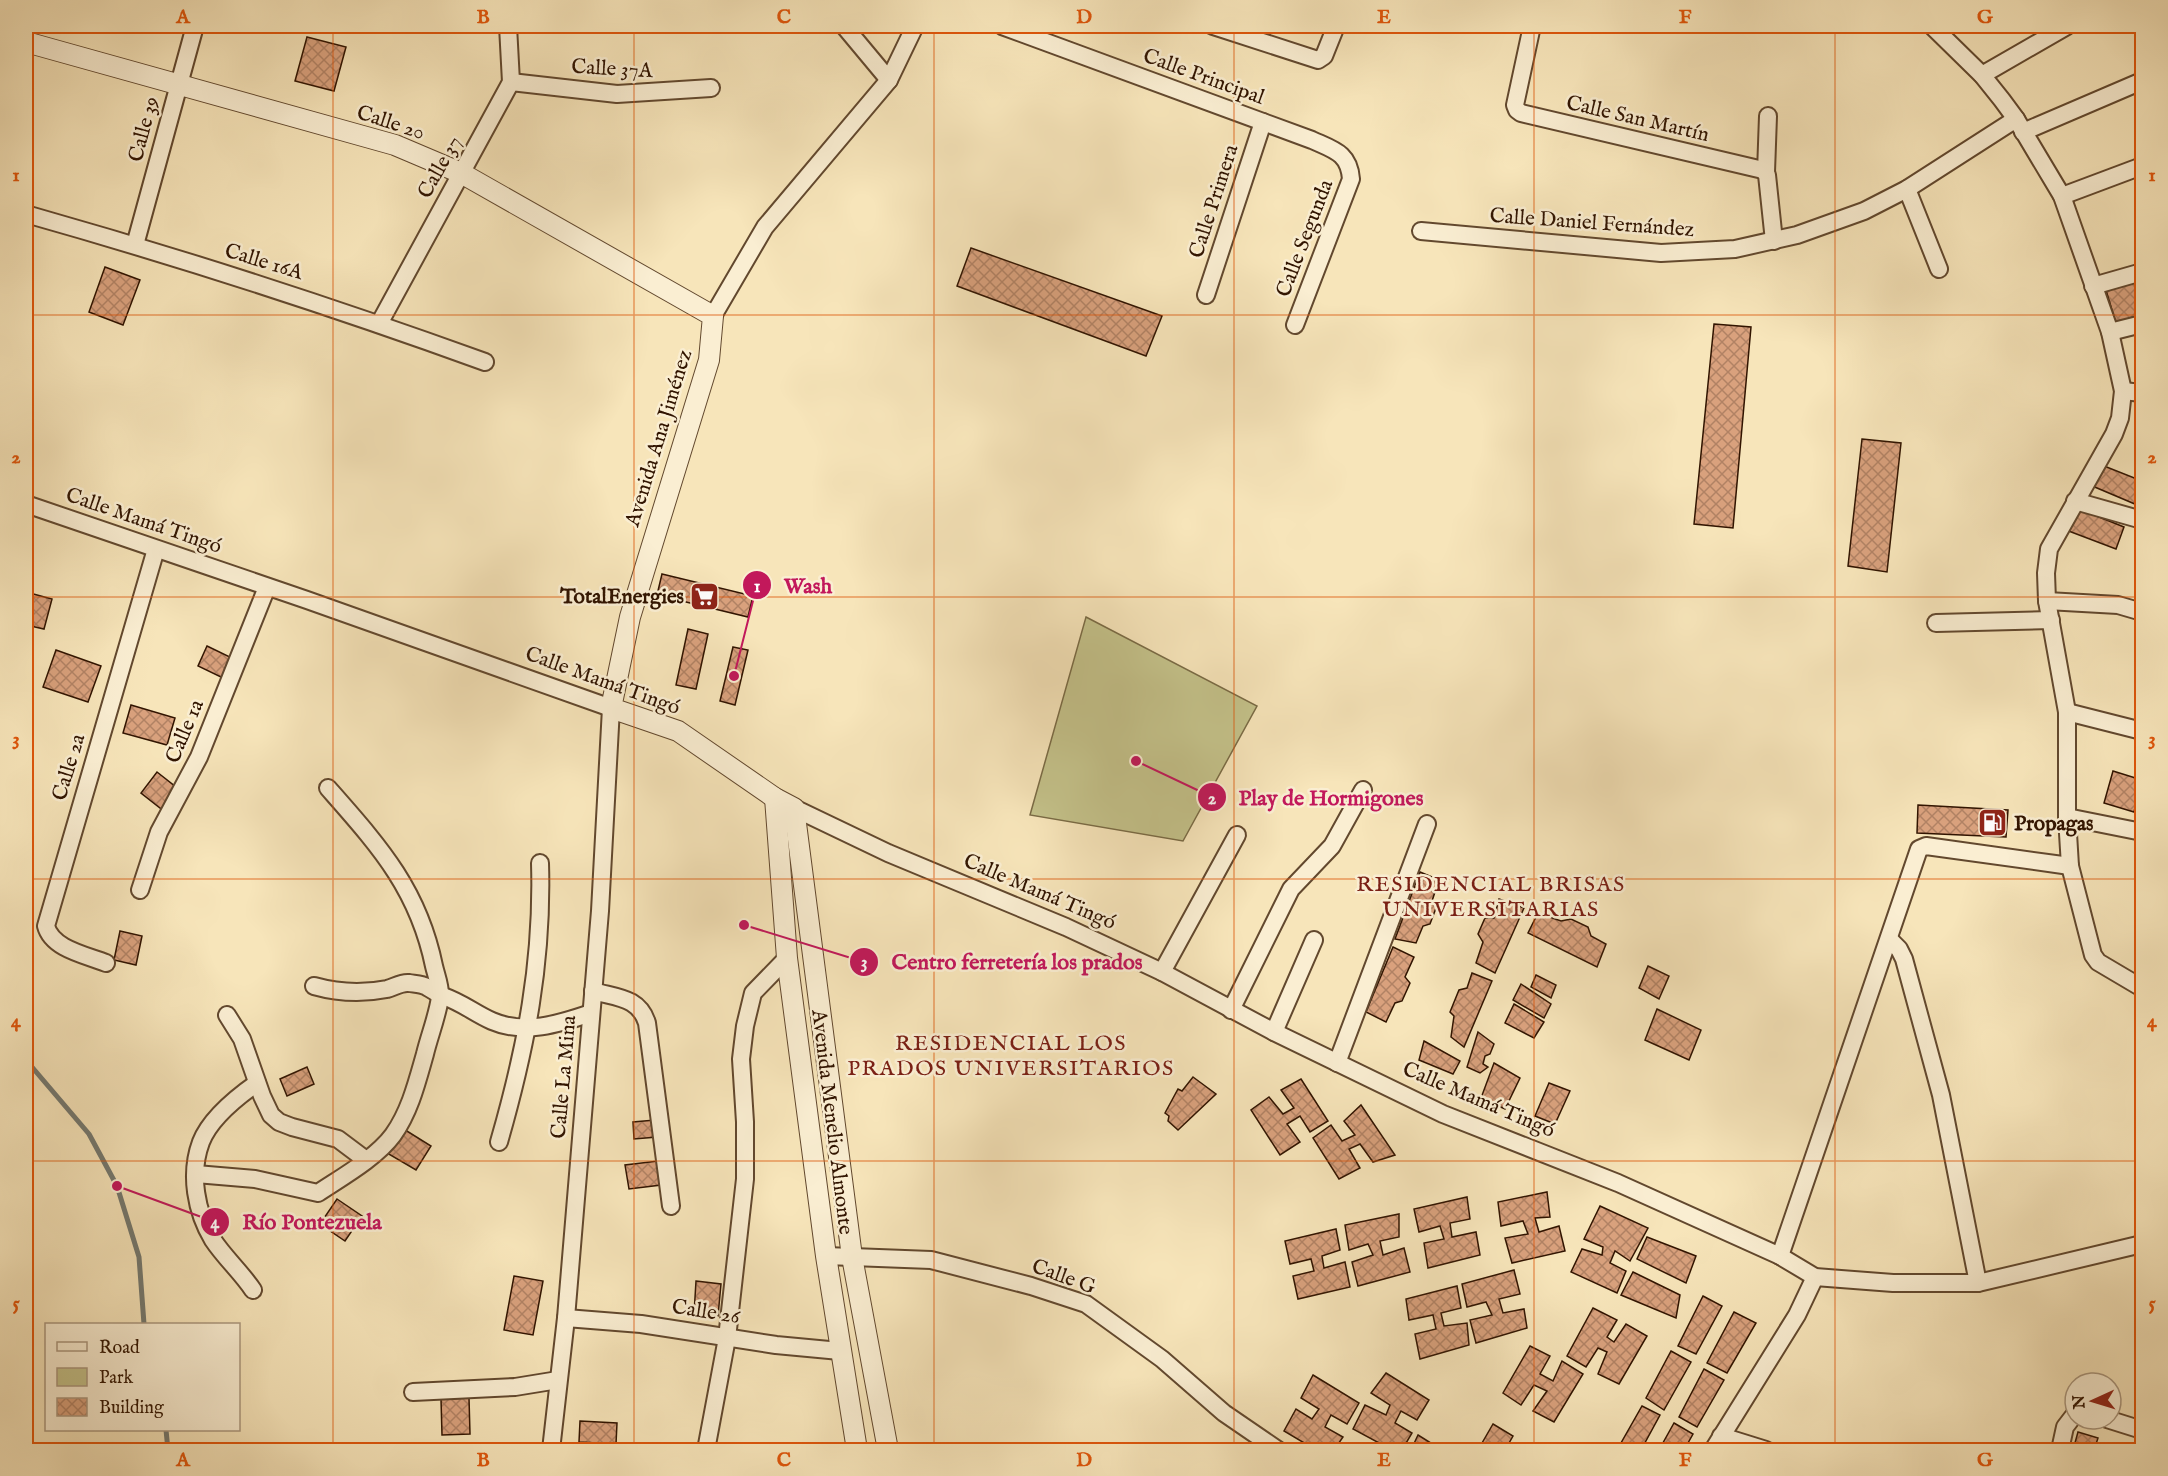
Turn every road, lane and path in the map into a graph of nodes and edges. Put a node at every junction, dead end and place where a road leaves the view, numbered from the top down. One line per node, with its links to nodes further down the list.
1 (195, 26): 16 (street, Calle 39)
2 (508, 26): 15 (street)
3 (844, 26): 13 (street)
4 (915, 26): 13 (street, Avenida Ana Jiménez)
5 (1002, 26): 19 (street, Calle Principal)
6 (1213, 26): 7 (street)
7 (1336, 26)
8 (1532, 26): 23 (street, Calle San Martín)
9 (2067, 26): 12 (street)
10 (1942, 28): 12 (street)
11 (26, 42): 16 (street, Calle 20)
12 (1982, 75): 20 (street)
13 (889, 80): 35 (street, Avenida Ana Jiménez)
14 (2142, 81): 20 (street, Calle Daniel Fernández)
15 (511, 82): 17 (street, Calle 37A); 24 (street, Calle 37)
16 (178, 85): 24 (street, Calle 20); 30 (street, Calle 39)
17 (711, 88)
18 (1768, 116): 23 (street)
19 (1263, 122): 21 (street, Calle Principal); 34 (street, Calle Primera)
20 (2020, 125): 25 (street, Calle Daniel Fernández); 26 (street)
21 (1350, 166): 38 (street, Calle Segunda)
22 (2142, 166): 26 (street)
23 (1766, 172): 29 (street)
24 (461, 173): 35 (street, Calle 20); 36 (street, Calle 37)
25 (1907, 189): 29 (street, Calle Daniel Fernández); 31 (street)
26 (2062, 196): 33 (street)
27 (26, 214): 30 (street, Calle 16A)
28 (1421, 231): 29 (street, Calle Daniel Fernández)
29 (1774, 241)
30 (135, 245): 36 (street, Calle 16A)
31 (1939, 269)
32 (2142, 272): 33 (street)
33 (2094, 286): 39 (street)
34 (1206, 295)
35 (713, 316): 52 (street, Avenida Ana Jiménez)
36 (380, 324): 40 (street, Calle 16A)
37 (2142, 324): 39 (street)
38 (1295, 325)
39 (2110, 332): 41 (street)
40 (486, 362)
41 (2123, 391): 42 (street); 43 (street)
42 (2142, 393)
43 (2075, 501): 45 (street); 48 (street)
44 (26, 504): 46 (street, Calle Mamá Tingó)
45 (2142, 520)
46 (156, 549): 47 (street, Calle Mamá Tingó); 69 (street, Calle 2a)
47 (267, 587): 52 (street, Calle Mamá Tingó); 65 (street, Calle 1a)
48 (2048, 601): 49 (street); 50 (street)
49 (2142, 612)
50 (2051, 621): 51 (street); 53 (street)
51 (1936, 623)
52 (611, 708): 57 (street, Calle Mamá Tingó); 73 (street, Calle La Mina)
53 (2067, 712): 54 (street); 59 (street)
54 (2142, 731)
55 (328, 788): 74 (street)
56 (1363, 790): 75 (street)
57 (775, 798): 58 (street, Calle Mamá Tingó); 68 (street, Avenida Menelio Almonte)
58 (794, 808): 70 (street, Calle Mamá Tingó); 89 (street, Avenida Menelio Almonte)
59 (2067, 817): 61 (street); 64 (street)
60 (1427, 824): 80 (street)
61 (2142, 832)
62 (1237, 835): 70 (street)
63 (540, 863): 78 (street)
64 (2070, 866): 67 (street); 72 (street)
65 (140, 890)
66 (1314, 940): 79 (street)
67 (1890, 940): 88 (street); 91 (street)
68 (787, 958): 87 (street, Avenida Menelio Almonte); 94 (street)
69 (106, 963)
70 (1162, 972): 75 (street, Calle Mamá Tingó)
71 (314, 986): 74 (street)
72 (2142, 988)
73 (593, 991): 76 (street, Calle La Mina); 85 (street)
74 (440, 996): 78 (street); 83 (street)
75 (1231, 1010): 79 (street, Calle Mamá Tingó)
76 (591, 1013): 78 (street); 93 (street, Calle La Mina)
77 (227, 1015): 81 (street)
78 (528, 1027): 82 (street)
79 (1274, 1032): 80 (street, Calle Mamá Tingó)
80 (1337, 1063): 88 (street, Calle Mamá Tingó)
81 (257, 1083): 83 (street); 84 (street)
82 (499, 1142)
83 (366, 1160): 84 (street)
84 (196, 1173): 92 (street)
85 (671, 1206)
86 (2142, 1244): 91 (street, Calle Mamá Tingó)
87 (826, 1256): 89 (street, Calle G); 95 (street, Avenida Menelio Almonte)
88 (1780, 1256): 90 (street, Calle Mamá Tingó)
89 (852, 1257): 105 (street, Avenida Menelio Almonte); 106 (street, Calle G)
90 (1815, 1277): 91 (street, Calle Mamá Tingó); 101 (street)
91 (1978, 1283)
92 (254, 1290)
93 (566, 1318): 94 (street, Calle 26); 96 (street, Calle La Mina)
94 (727, 1338): 95 (street, Calle 26); 103 (street)
95 (840, 1351): 104 (street, Avenida Menelio Almonte)
96 (558, 1380): 97 (street); 102 (street, Calle La Mina)
97 (413, 1392)
98 (2123, 1424): 99 (street)
99 (2142, 1430)
100 (2064, 1431): 108 (street)
101 (1717, 1443): 107 (street)
102 (551, 1450)
103 (706, 1450)
104 (857, 1450)
105 (888, 1450)
106 (1278, 1450)
107 (1766, 1450)
108 (2060, 1450)

